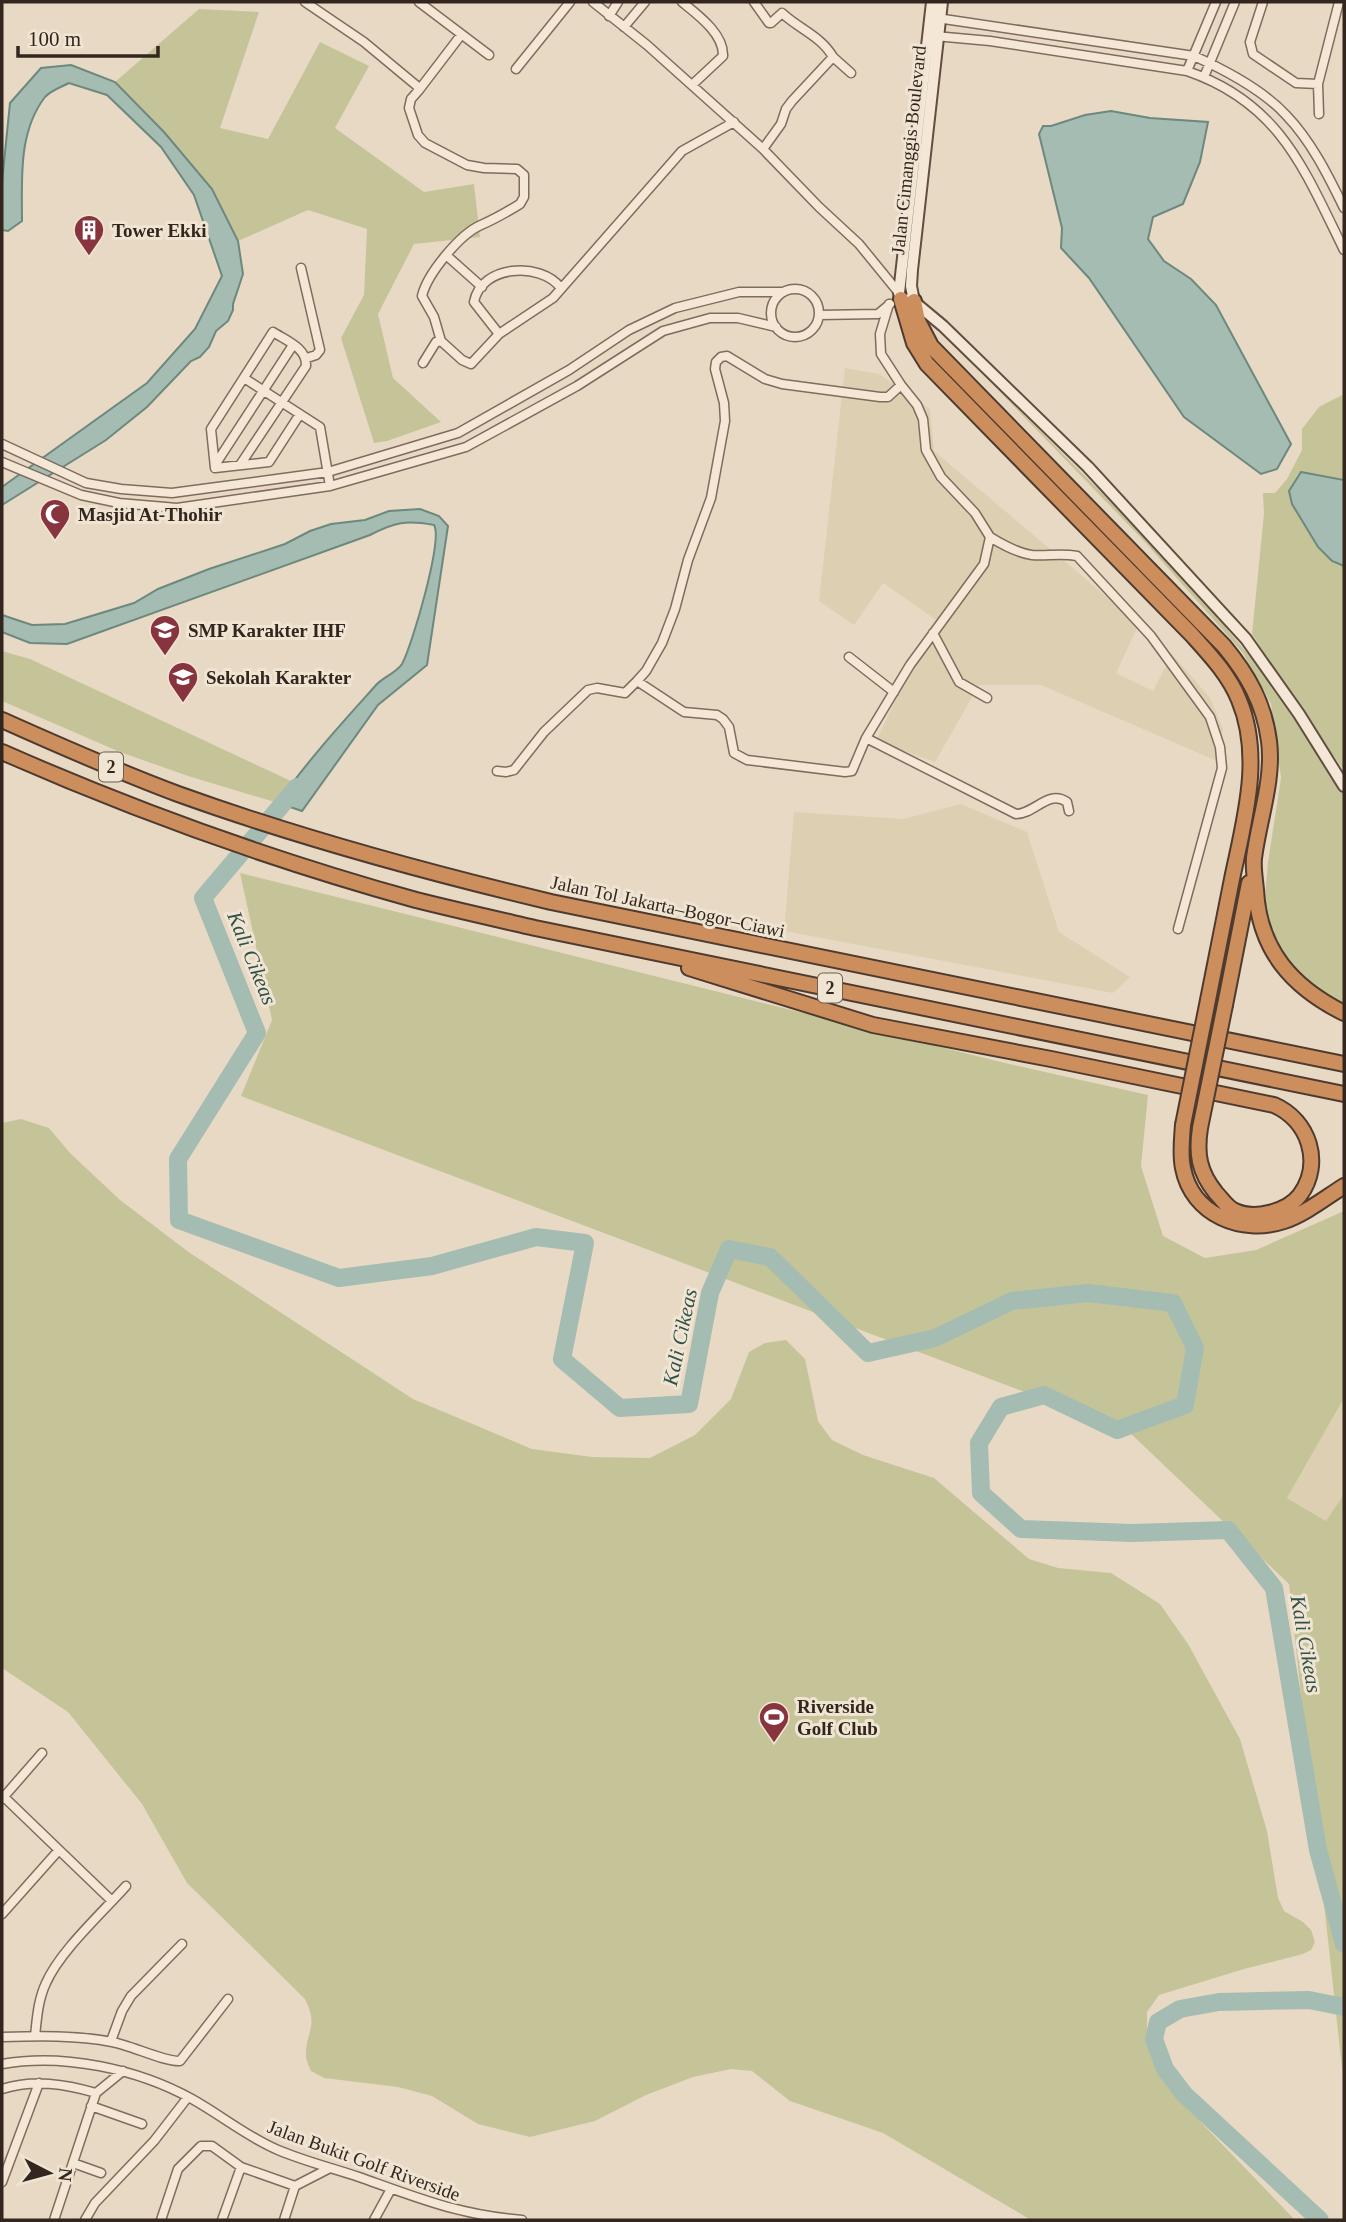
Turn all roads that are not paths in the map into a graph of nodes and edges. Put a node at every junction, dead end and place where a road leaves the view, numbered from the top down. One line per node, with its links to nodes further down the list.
1 (304, 2): 31 (street)
2 (419, 2): 19 (street)
3 (570, 2): 25 (street)
4 (593, 2): 16 (street)
5 (618, 2): 16 (street)
6 (645, 2): 18 (street)
7 (682, 2): 30 (street)
8 (754, 2): 23 (street)
9 (932, 2): 17 (main road, Jalan Cimanggis Boulevard)
10 (942, 2): 17 (main road, Jalan Cimanggis Boulevard)
11 (1235, 2): 15 (street)
12 (1263, 2): 29 (street)
13 (1339, 2): 29 (street)
14 (1215, 6): 15 (street); 22 (street)
15 (1228, 15): 24 (street)
16 (609, 16): 18 (street)
17 (935, 18): 20 (main road, Jalan Cimanggis Boulevard); 22 (street)
18 (624, 27): 30 (street)
19 (461, 35): 21 (street); 31 (street)
20 (933, 36): 26 (street); 42 (main road, Jalan Cimanggis Boulevard); 42 (main road, Jalan Cimanggis Boulevard)
21 (489, 55)
22 (1194, 56): 24 (street); 26 (street)
23 (833, 57): 27 (street); 34 (street)
24 (1210, 63): 28 (street); 35 (street)
25 (516, 69)
26 (1188, 71): 28 (street)
27 (851, 73)
28 (1204, 77): 36 (street)
29 (1318, 84): 32 (street)
30 (692, 85): 33 (street)
31 (419, 90): 37 (street)
32 (1319, 114)
33 (734, 122): 34 (street); 40 (street)
34 (763, 149): 42 (street)
35 (1344, 208)
36 (1344, 250)
37 (446, 256): 39 (street); 46 (street)
38 (302, 268): 48 (street)
39 (482, 287): 40 (street); 45 (street)
40 (561, 288): 45 (street)
41 (783, 292): 43 (street); 44 (street); 55 (street)
42 (901, 299): 43 (street); 51 (street); 75 (main road); 77 (highway); 83 (highway, bridge)
43 (819, 315): 44 (street)
44 (776, 327): 57 (street)
45 (499, 334): 46 (street)
46 (441, 341): 49 (street)
47 (293, 345): 48 (street); 50 (street); 52 (street)
48 (307, 358): 53 (street)
49 (423, 363)
50 (244, 378): 52 (street); 59 (street)
51 (901, 385): 65 (street); 68 (street)
52 (263, 390): 53 (street); 59 (street)
53 (282, 402): 54 (street); 60 (street)
54 (300, 414): 60 (street); 61 (street)
55 (458, 433): 57 (street); 61 (street)
56 (2, 444): 62 (street)
57 (466, 447): 63 (street)
58 (2, 462): 64 (street)
59 (215, 465): 60 (street)
60 (240, 465)
61 (328, 472): 62 (street); 63 (street)
62 (265, 481): 64 (street)
63 (330, 486): 64 (street)
64 (272, 496)
65 (990, 537): 66 (street); 78 (street)
66 (933, 633): 69 (street); 70 (street)
67 (849, 657): 69 (street)
68 (637, 681): 72 (street); 74 (street)
69 (894, 692): 72 (street)
70 (987, 698)
71 (2, 720): 81 (highway, Jalan Tol Jakarta–Bogor–Ciawi / 2)
72 (866, 738): 76 (street)
73 (2, 752): 79 (highway, 2)
74 (496, 771)
75 (1344, 786)
76 (1069, 811)
77 (1254, 861): 79 (highway, bridge); 80 (highway)
78 (1178, 929)
79 (610, 943): 82 (highway, 2)
80 (1344, 1013)
81 (1344, 1064)
82 (1344, 1094)
83 (1344, 1186)
84 (42, 1753): 85 (street)
85 (3, 1798): 86 (street)
86 (58, 1851): 88 (street); 89 (street)
87 (126, 1886): 88 (street)
88 (112, 1902): 92 (street)
89 (2, 1914)
90 (182, 1944): 94 (street)
91 (228, 1999): 94 (street)
92 (35, 2036): 93 (street); 94 (street)
93 (2, 2037)
94 (111, 2041)
95 (2, 2064): 96 (street, Jalan Bukit Golf Riverside)
96 (123, 2071): 99 (street); 100 (street, Jalan Bukit Golf Riverside)
97 (39, 2083): 98 (street); 99 (street); 107 (street)
98 (2, 2089)
99 (96, 2094): 101 (street)
100 (188, 2097): 105 (street, Jalan Bukit Golf Riverside); 111 (street)
101 (92, 2106): 102 (street); 103 (street)
102 (142, 2124)
103 (73, 2163): 106 (street); 110 (street)
104 (241, 2167): 108 (street); 112 (street); 113 (street)
105 (330, 2168): 108 (street); 109 (street, Jalan Bukit Golf Riverside)
106 (101, 2173)
107 (2, 2182)
108 (295, 2186): 114 (street)
109 (391, 2189): 115 (street); 116 (street, Jalan Bukit Golf Riverside)
110 (54, 2220)
111 (85, 2220)
112 (161, 2220)
113 (222, 2220)
114 (284, 2220)
115 (374, 2220)
116 (522, 2220)

